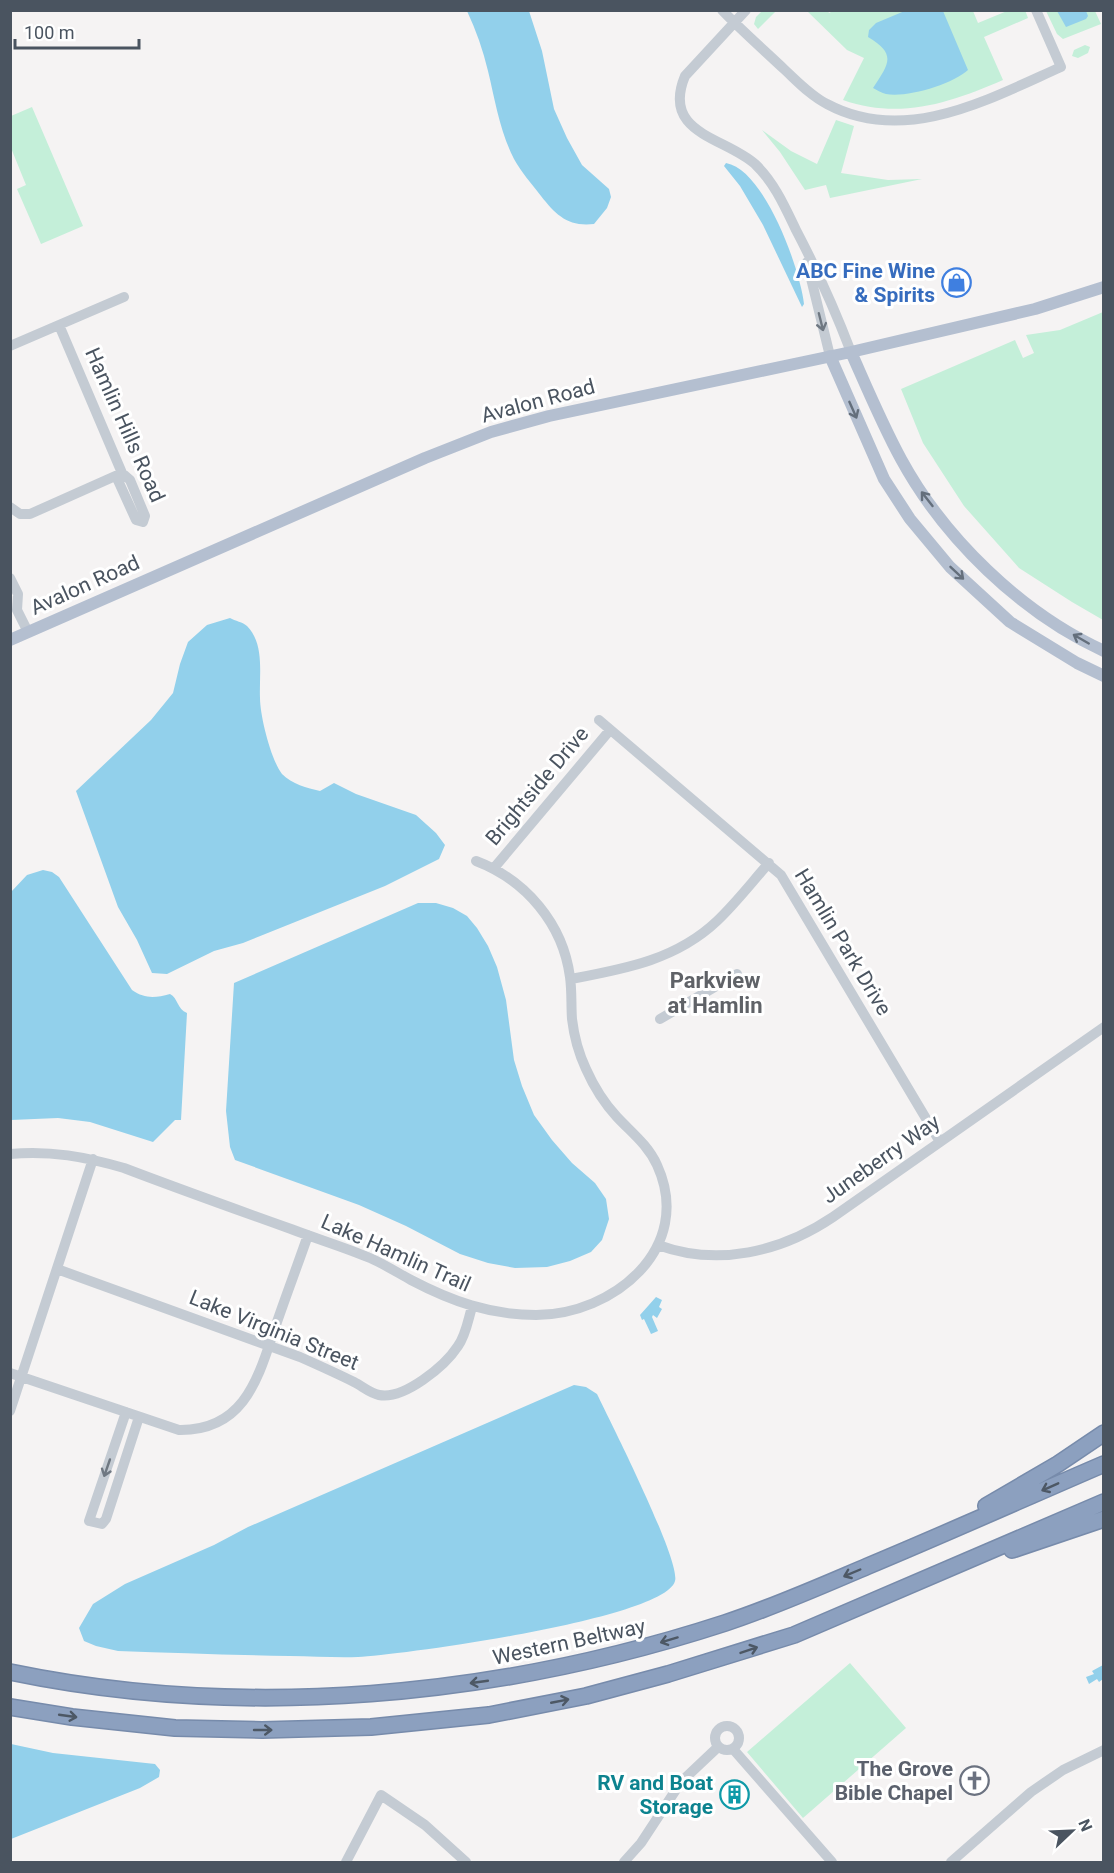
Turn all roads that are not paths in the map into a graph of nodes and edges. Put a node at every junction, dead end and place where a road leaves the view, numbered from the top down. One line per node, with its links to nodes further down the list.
1 (722, 10): 4 (street)
2 (746, 10): 4 (street)
3 (1036, 10): 4 (street)
4 (734, 23): 5 (street)
5 (794, 225): 10 (street); 11 (street, one-way to 11)
6 (1104, 287): 10 (main road, Avalon Road)
7 (124, 297): 8 (street)
8 (59, 325): 9 (street); 12 (street, Hamlin Hills Road)
9 (10, 346)
10 (850, 352): 11 (main road, Avalon Road); 17 (main road, one-way to 10)
11 (830, 356): 15 (main road, Avalon Road); 18 (main road, one-way to 18)
12 (10, 507)
13 (10, 578): 14 (street)
14 (14, 608): 15 (street)
15 (28, 632): 16 (main road, Avalon Road)
16 (10, 640)
17 (1104, 651)
18 (1104, 675)
19 (599, 720): 20 (street, Hamlin Park Drive)
20 (610, 729): 22 (street, Hamlin Park Drive); 23 (street, Brightside Drive)
21 (476, 861): 23 (street, Lake Hamlin Trail)
22 (769, 862): 25 (street); 28 (street, Hamlin Park Drive)
23 (494, 868): 25 (street, Lake Hamlin Trail)
24 (737, 974): 26 (street)
25 (571, 979): 32 (street, Lake Hamlin Trail)
26 (660, 1018)
27 (1104, 1027): 28 (street, Juneberry Way)
28 (940, 1142): 32 (street, Juneberry Way)
29 (10, 1154): 30 (street, Lake Hamlin Trail)
30 (93, 1159): 31 (street, Lake Hamlin Trail); 33 (street)
31 (308, 1235): 34 (street, Lake Hamlin Trail); 35 (street)
32 (658, 1245): 34 (street, Lake Hamlin Trail)
33 (57, 1269): 35 (street, Lake Virginia Street); 37 (street)
34 (472, 1307): 35 (street, Lake Virginia Street)
35 (269, 1346): 40 (street)
36 (10, 1373): 37 (street)
37 (22, 1377): 38 (street); 39 (street)
38 (10, 1411)
39 (126, 1412): 40 (street); 40 (street, one-way to 40)
40 (139, 1417)
41 (1104, 1433): 45 (highway)
42 (1104, 1464): 45 (highway, Western Beltway, one-way to 45)
43 (1104, 1502): 46 (highway)
44 (1104, 1519): 46 (highway)
45 (888, 1558): 47 (highway, Western Beltway, one-way to 47)
46 (943, 1572): 48 (highway, one-way to 46)
47 (10, 1672)
48 (10, 1707)
49 (718, 1747): 50 (street); 50 (street); 54 (street)
50 (733, 1749): 55 (street)
51 (1104, 1750): 56 (street)
52 (346, 1863): 53 (street)
53 (466, 1863)
54 (624, 1863)
55 (832, 1863)
56 (951, 1863)

